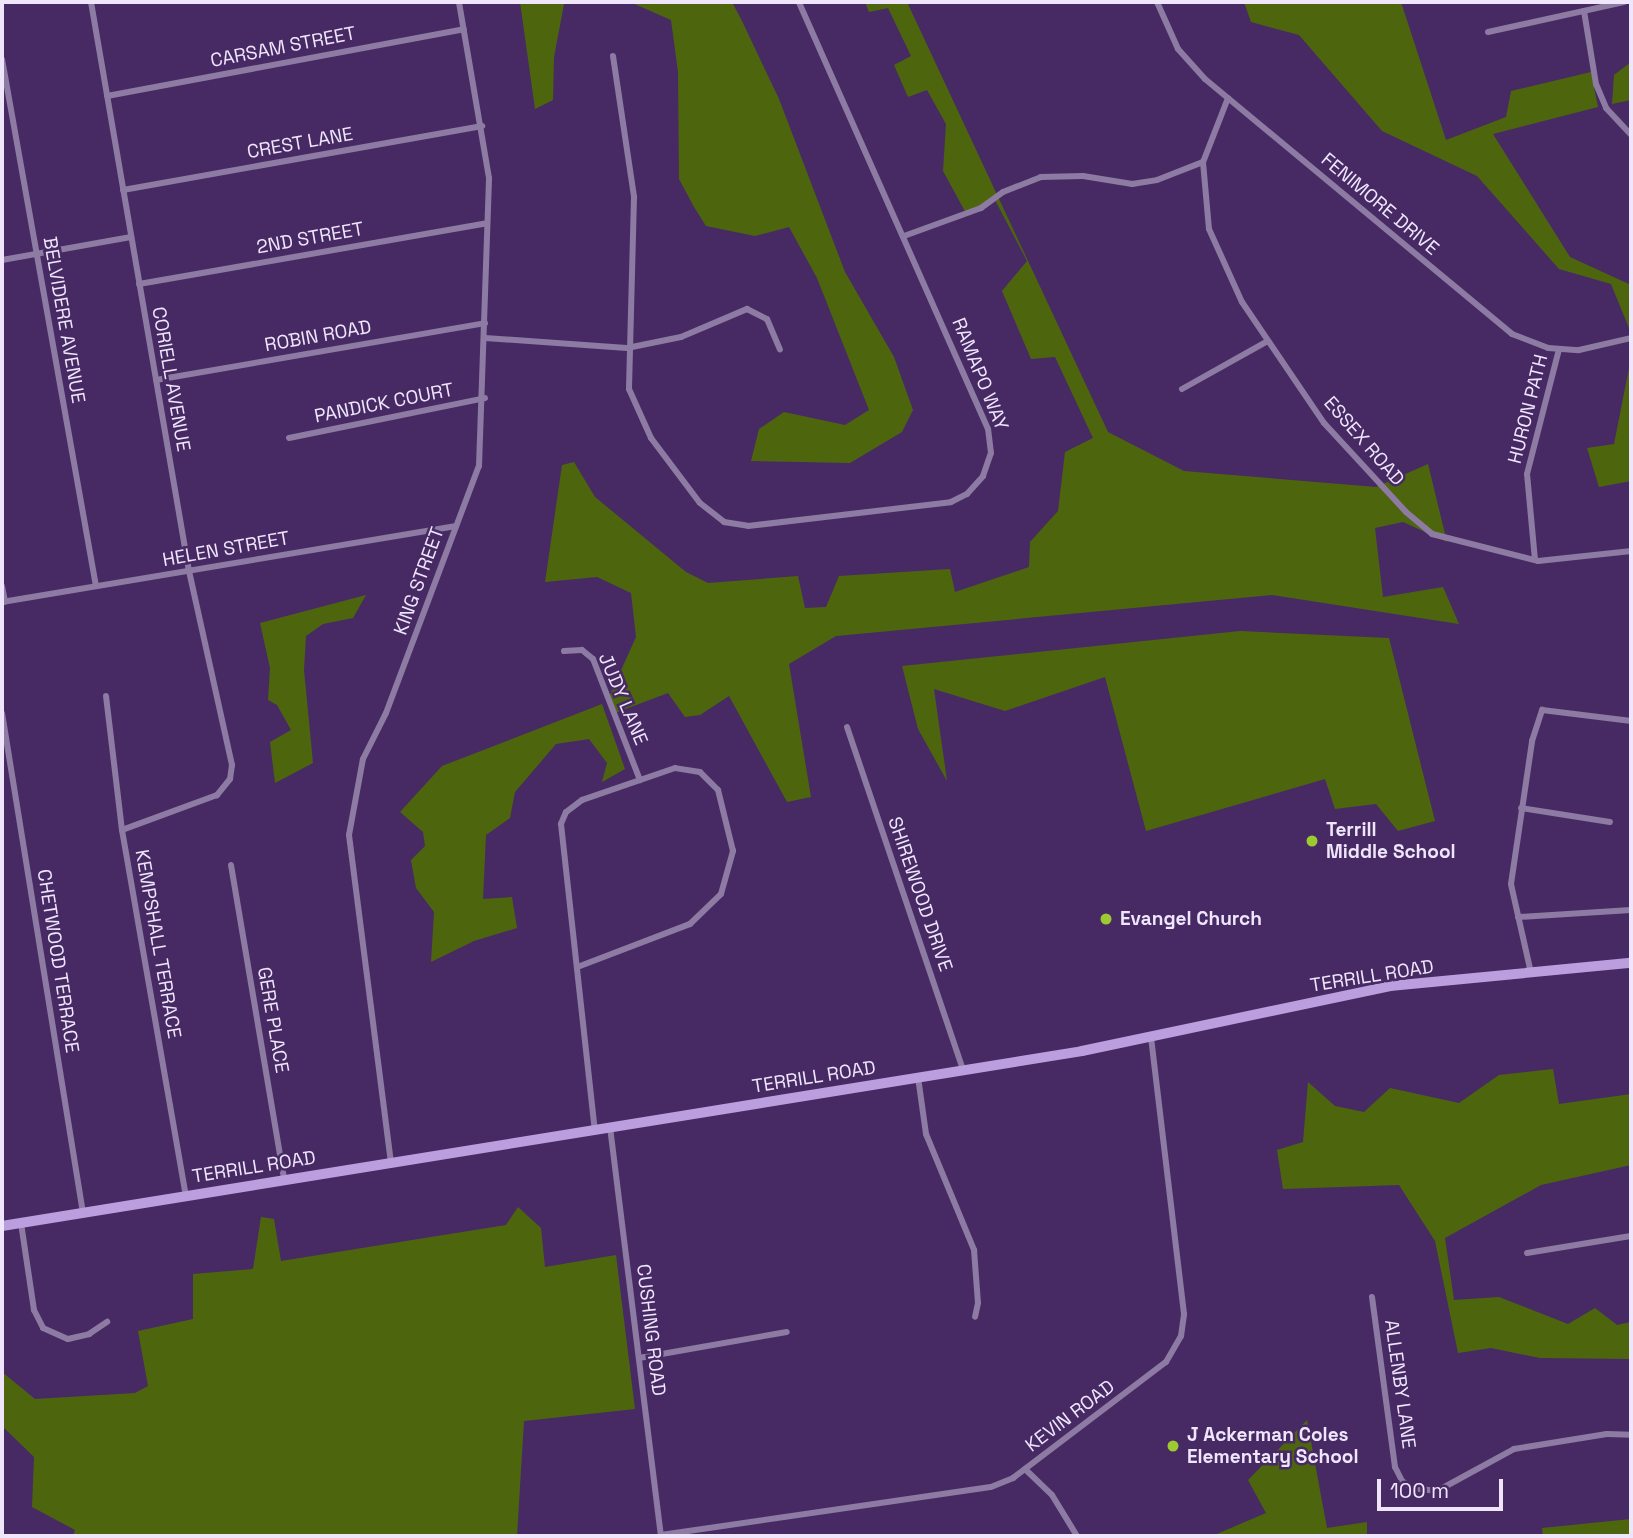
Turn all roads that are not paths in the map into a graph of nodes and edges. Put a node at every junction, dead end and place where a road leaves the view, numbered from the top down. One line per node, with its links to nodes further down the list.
1 (92, 2): 11 (street, CORIELL AVENUE)
2 (459, 2): 7 (street, KING STREET)
3 (799, 2): 18 (street, RAMAPO WAY)
4 (1157, 2): 12 (street, FENIMORE DRIVE)
5 (1624, 2): 6 (street)
6 (1584, 11): 8 (street); 14 (street)
7 (464, 29): 11 (street, CARSAM STREET); 13 (street, KING STREET)
8 (1488, 32)
9 (613, 56): 27 (street, RAMAPO WAY)
10 (2, 59): 20 (street, BELVIDERE AVENUE)
11 (107, 96): 16 (street, CORIELL AVENUE)
12 (1228, 98): 15 (street, ESSEX ROAD); 29 (street, FENIMORE DRIVE)
13 (482, 126): 16 (street, CREST LANE); 17 (street, KING STREET)
14 (1631, 135)
15 (1203, 162): 18 (street); 26 (street, ESSEX ROAD)
16 (122, 190): 19 (street, CORIELL AVENUE)
17 (487, 223): 22 (street, 2ND STREET); 23 (street, KING STREET)
18 (904, 236): 27 (street, RAMAPO WAY)
19 (131, 237): 20 (street); 22 (street, CORIELL AVENUE)
20 (37, 254): 21 (street); 39 (street, BELVIDERE AVENUE)
21 (2, 260)
22 (139, 284): 30 (street, CORIELL AVENUE)
23 (485, 323): 24 (street, KING STREET); 30 (street, ROBIN ROAD)
24 (485, 338): 27 (street); 32 (street, KING STREET)
25 (1631, 338): 29 (street, FENIMORE DRIVE)
26 (1268, 341): 31 (street); 36 (street, ESSEX ROAD)
27 (627, 348): 28 (street)
28 (780, 349)
29 (1559, 349): 36 (street, HURON PATH)
30 (156, 380): 37 (street, CORIELL AVENUE)
31 (1182, 389)
32 (485, 398): 33 (street, PANDICK COURT); 34 (street, KING STREET)
33 (289, 438)
34 (456, 526): 37 (street, HELEN STREET); 61 (street, KING STREET)
35 (1631, 551): 36 (street, ESSEX ROAD)
36 (1535, 560)
37 (189, 571): 39 (street, HELEN STREET); 49 (street, CORIELL AVENUE)
38 (2, 586): 40 (street)
39 (96, 586): 40 (street, HELEN STREET)
40 (3, 602)
41 (564, 651): 46 (street, JUDY LANE)
42 (106, 696): 49 (street, KEMPSHALL TERRACE)
43 (2, 713): 64 (street, CHETWOOD TERRACE)
44 (1631, 721): 47 (street)
45 (847, 727): 57 (street, SHIREWOOD DRIVE)
46 (640, 780): 54 (street); 54 (street)
47 (1521, 808): 48 (street); 52 (street)
48 (1609, 822)
49 (122, 830): 63 (street, KEMPSHALL TERRACE)
50 (231, 865): 62 (street, GERE PLACE)
51 (1631, 910): 52 (street)
52 (1518, 917): 55 (street)
53 (1631, 963): 55 (street, TERRILL ROAD)
54 (580, 966): 60 (street)
55 (1531, 973): 56 (street, TERRILL ROAD)
56 (1151, 1036): 57 (street, TERRILL ROAD); 75 (street, KEVIN ROAD)
57 (963, 1070): 58 (street, TERRILL ROAD)
58 (918, 1077): 59 (street, TERRILL ROAD); 70 (street)
59 (610, 1127): 60 (street, TERRILL ROAD); 73 (street, CUSHING ROAD)
60 (596, 1130): 61 (street, TERRILL ROAD)
61 (391, 1163): 62 (street, TERRILL ROAD)
62 (284, 1180): 63 (street, TERRILL ROAD)
63 (186, 1196): 64 (street, TERRILL ROAD)
64 (83, 1213): 65 (street, TERRILL ROAD)
65 (21, 1223): 66 (street, TERRILL ROAD); 71 (street)
66 (2, 1226)
67 (1631, 1236): 68 (street)
68 (1527, 1253)
69 (1372, 1297): 74 (street, ALLENBY LANE)
70 (975, 1317)
71 (107, 1322)
72 (787, 1332): 73 (street)
73 (639, 1358): 76 (street, CUSHING ROAD)
74 (1631, 1435)
75 (1025, 1469): 76 (street, KEVIN ROAD); 77 (street)
76 (661, 1536)
77 (1077, 1536)

